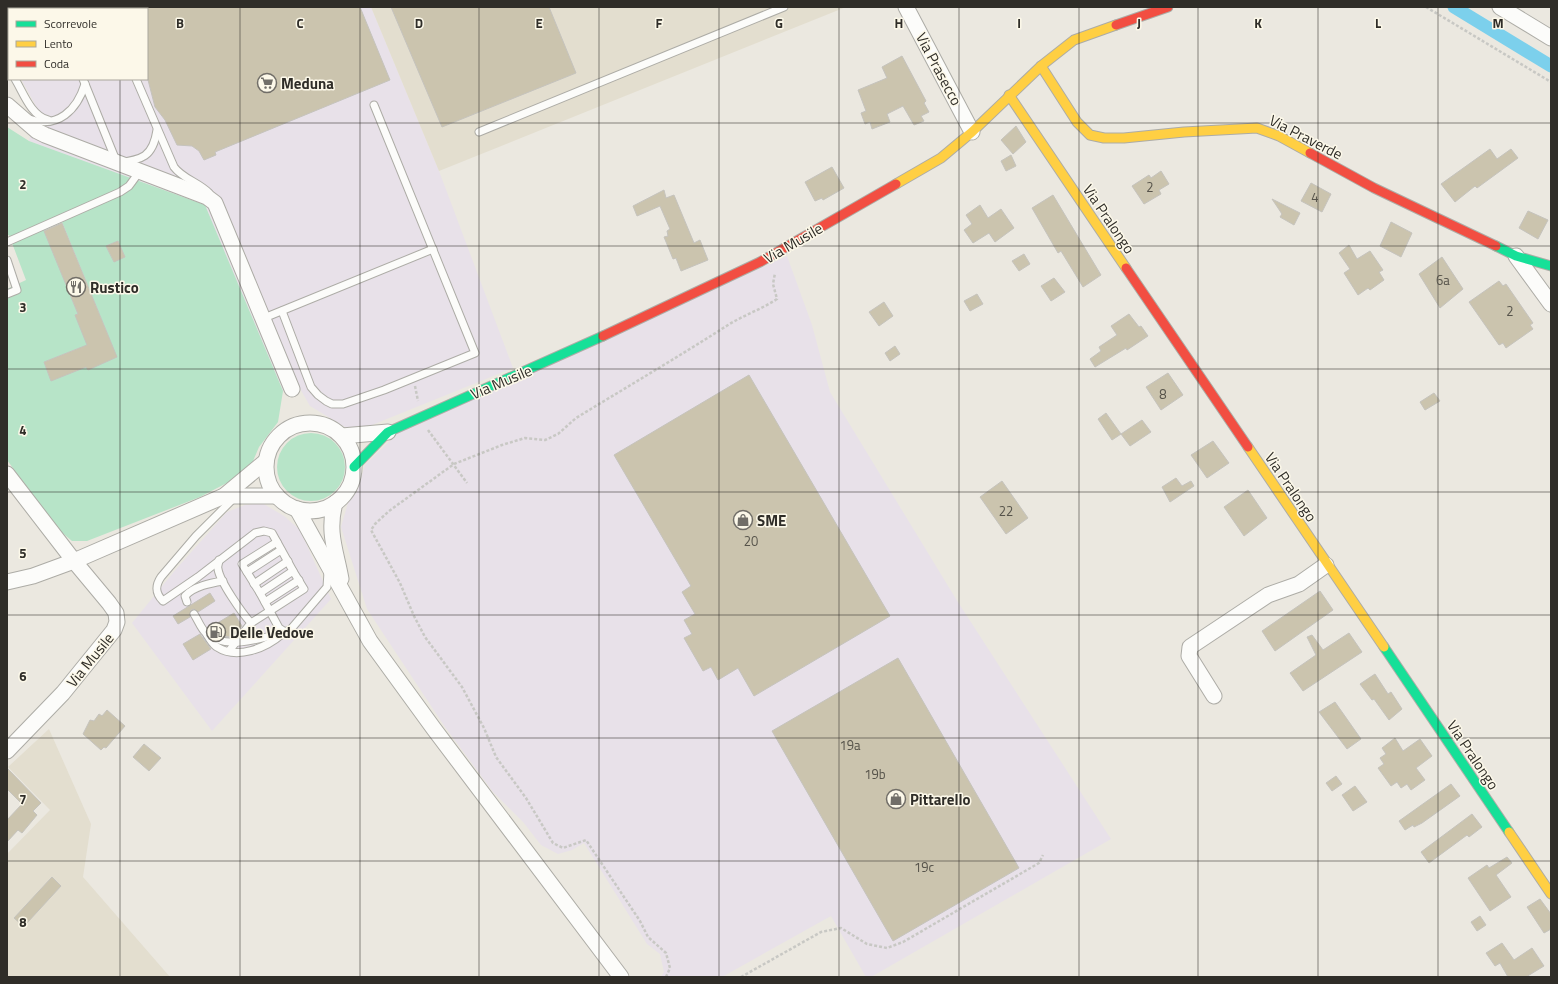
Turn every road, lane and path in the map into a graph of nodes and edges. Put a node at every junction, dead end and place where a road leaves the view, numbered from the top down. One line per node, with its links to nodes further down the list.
1 (784, 7): 18 (lane)
2 (906, 7): 19 (street, Via Prasecco)
3 (1168, 7): 7 (street, Via Musile)
4 (1426, 7): 11 (path)
5 (1500, 7): 6 (street)
6 (1551, 38)
7 (1041, 66): 12 (street, Via Musile); 25 (street, Via Praverde)
8 (16, 80): 16 (lane)
9 (136, 80): 17 (lane)
10 (84, 81): 16 (lane); 20 (lane)
11 (1551, 82)
12 (1009, 96): 19 (street, Via Musile); 53 (street, Via Pralongo)
13 (7, 104): 15 (street)
14 (374, 105): 24 (lane)
15 (21, 116): 16 (lane); 20 (street)
16 (50, 120)
17 (157, 130): 20 (lane); 22 (lane)
18 (479, 132)
19 (972, 132): 35 (street, Via Musile)
20 (117, 163): 21 (street)
21 (140, 171): 22 (street); 23 (lane)
22 (216, 203): 32 (street)
23 (7, 242)
24 (433, 250): 31 (lane); 33 (lane)
25 (1516, 256): 27 (street, Via Praverde); 30 (street)
26 (7, 260): 29 (lane)
27 (1551, 266)
28 (778, 268): 39 (path)
29 (7, 294)
30 (1551, 304)
31 (282, 311): 32 (lane); 33 (lane)
32 (264, 318): 34 (street)
33 (414, 378): 35 (path)
34 (292, 390)
35 (422, 416): 36 (street, Via Musile); 39 (path)
36 (388, 432): 37 (street); 40 (street)
37 (342, 436): 38 (street); 40 (street)
38 (266, 462): 43 (street); 44 (street)
39 (454, 464): 42 (path); 76 (path)
40 (354, 467): 45 (street)
41 (7, 474): 50 (street)
42 (467, 483)
43 (230, 496): 44 (street); 50 (street); 61 (lane)
44 (277, 496): 46 (street)
45 (335, 503): 46 (street); 60 (street)
46 (297, 509): 52 (street)
47 (277, 542): 48 (lane); 49 (lane); 55 (lane)
48 (282, 550): 51 (lane); 55 (lane)
49 (219, 560): 57 (lane); 61 (lane)
50 (74, 561): 58 (street); 72 (street, Via Musile)
51 (288, 561): 54 (lane); 59 (lane)
52 (327, 564): 60 (street); 67 (lane)
53 (1326, 565): 71 (street); 74 (street, Via Pralongo)
54 (293, 571): 56 (lane); 62 (lane)
55 (247, 572): 59 (lane)
56 (299, 580): 63 (lane); 64 (lane)
57 (223, 581): 61 (lane); 66 (lane)
58 (7, 582)
59 (254, 584): 62 (lane)
60 (342, 588): 75 (street)
61 (179, 591)
62 (260, 593): 63 (lane)
63 (265, 602): 64 (lane)
64 (270, 611): 66 (lane); 67 (lane)
65 (194, 614): 68 (lane)
66 (251, 623): 69 (lane)
67 (285, 632): 69 (lane); 70 (lane)
68 (206, 633): 69 (lane); 70 (lane)
69 (236, 642): 70 (lane)
70 (229, 651)
71 (1214, 696)
72 (7, 751)
73 (1043, 855): 77 (path)
74 (1551, 894)
75 (621, 977)
76 (666, 977)
77 (741, 977)

